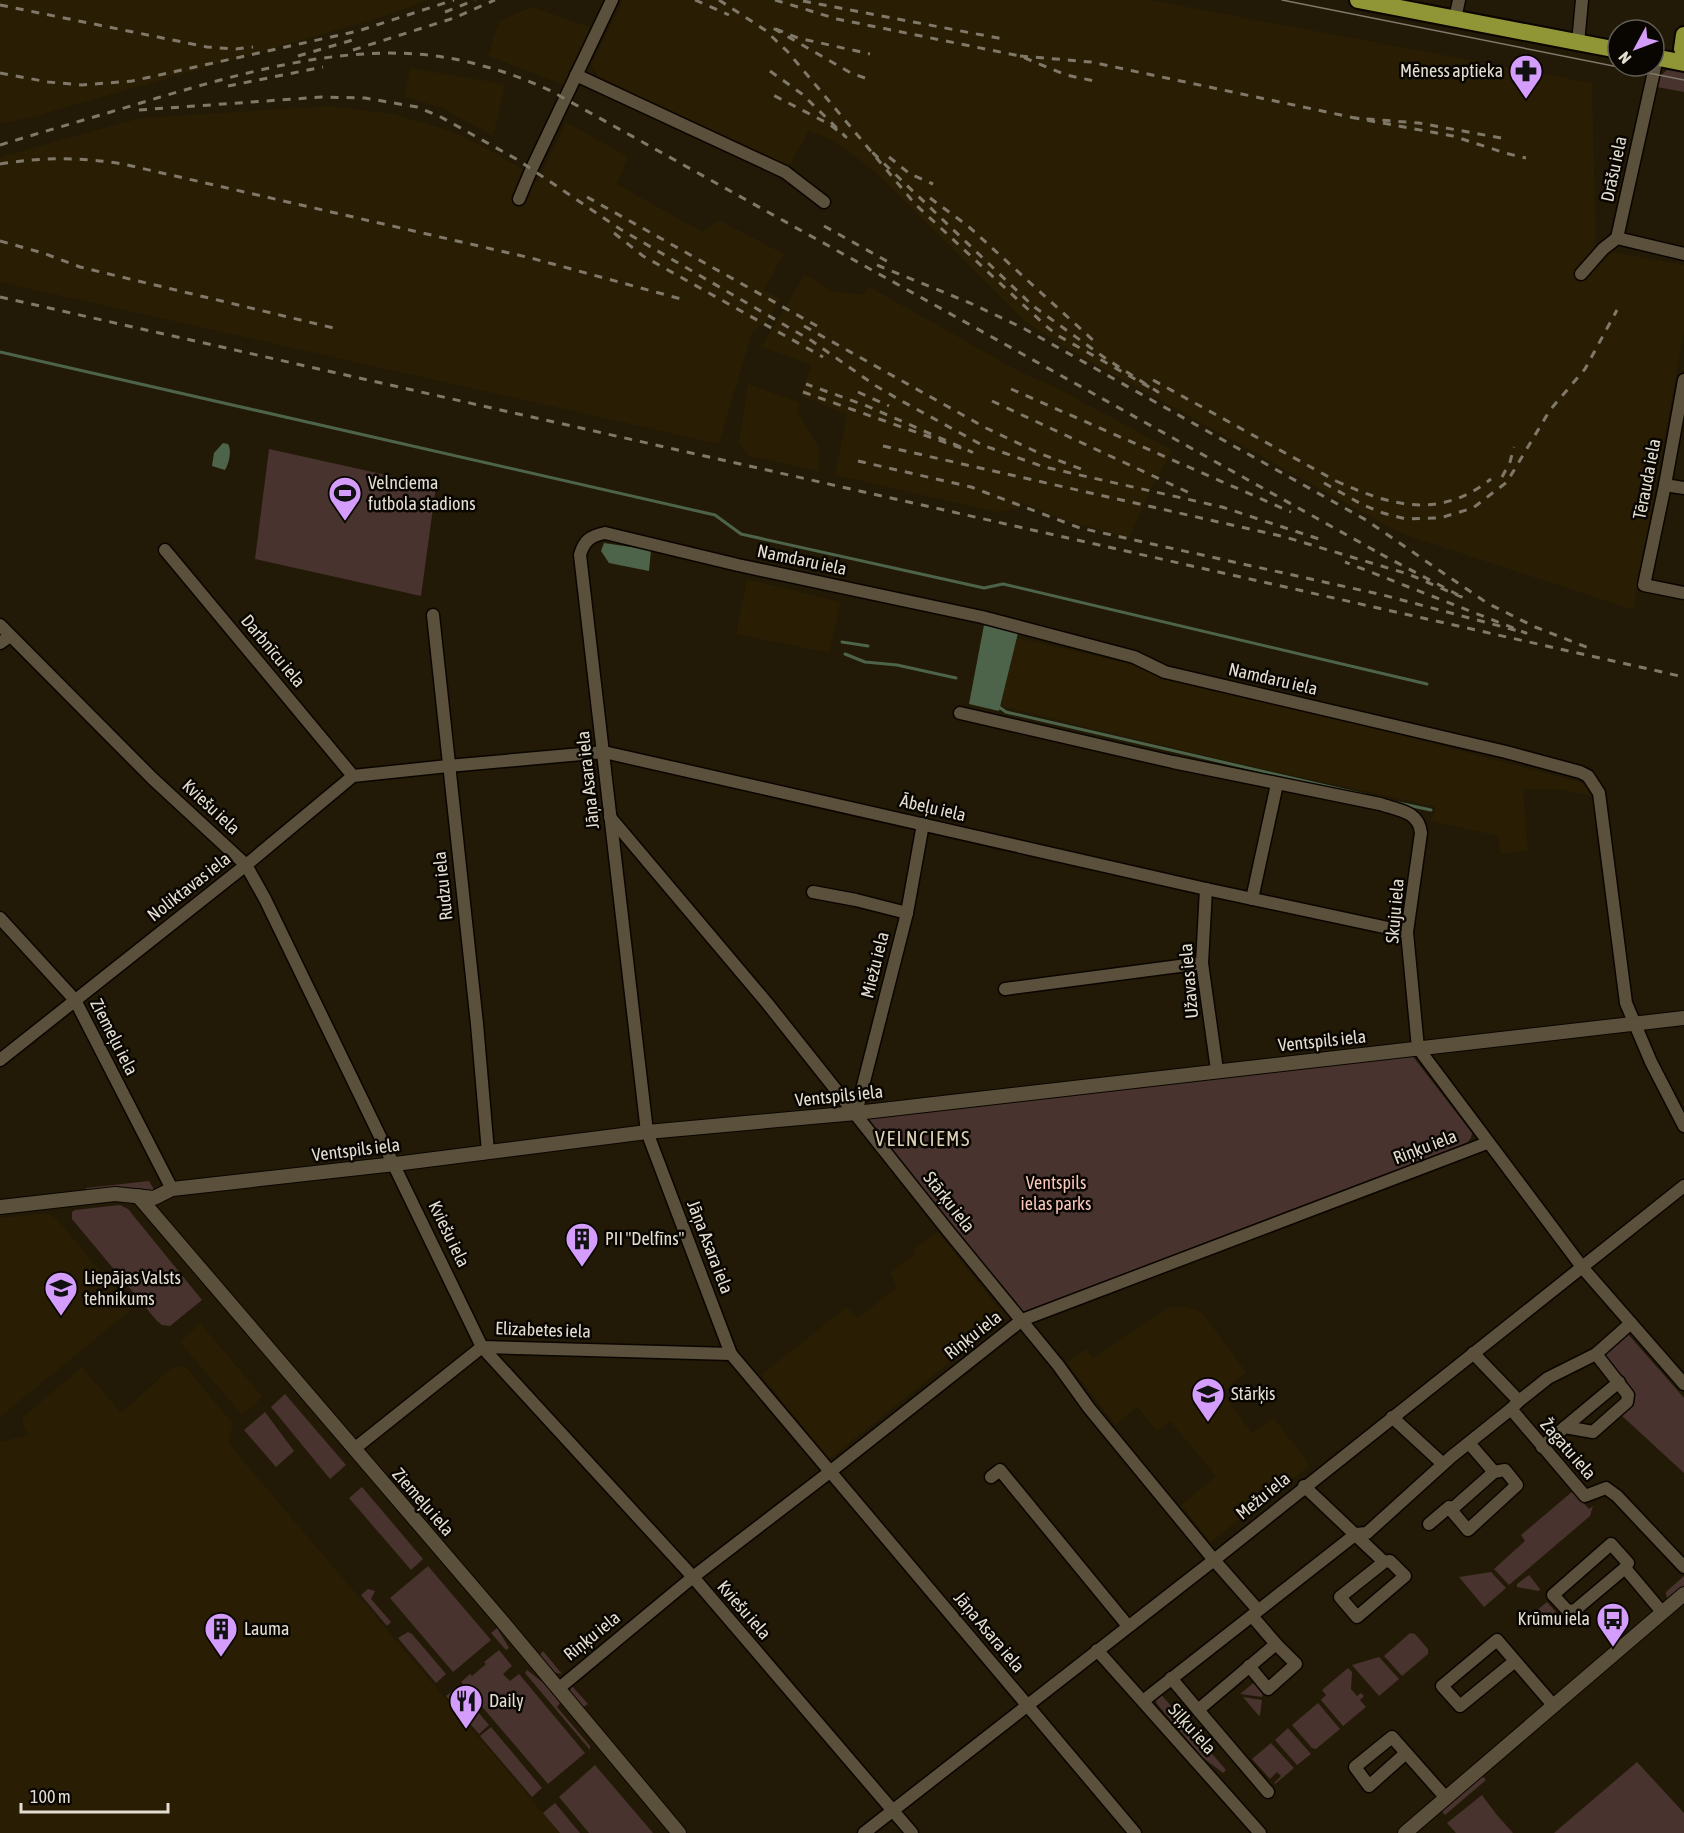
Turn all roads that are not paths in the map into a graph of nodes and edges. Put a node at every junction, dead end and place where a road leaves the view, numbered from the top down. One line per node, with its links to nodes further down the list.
1 (612, 0): 10 (street)
2 (1358, 0): 5 (highway)
3 (1459, 0): 5 (street)
4 (1582, 0): 6 (street)
5 (1455, 19): 6 (highway)
6 (1578, 43): 7 (highway)
7 (1606, 48)
8 (1684, 49): 9 (highway)
9 (1666, 55)
10 (576, 75): 12 (street); 13 (street)
11 (1652, 78): 14 (street, Drāšu iela)
12 (519, 199)
13 (824, 202)
14 (1617, 238): 15 (street); 16 (street)
15 (1684, 254)
16 (1581, 274)
17 (1684, 380): 18 (street, Tērauda iela)
18 (1665, 485): 19 (street); 22 (street, Tērauda iela)
19 (1684, 488)
20 (592, 536): 27 (street, Jāņa Asara iela); 44 (street, Namdaru iela)
21 (165, 550): 29 (street, Darbnīcu iela)
22 (1684, 592)
23 (433, 615): 28 (street, Rudzu iela)
24 (0, 625): 25 (street, Kviešu iela)
25 (5, 640): 33 (street, Kviešu iela)
26 (960, 713): 30 (street, Skuju iela)
27 (604, 752): 28 (street, Ābeļu iela); 31 (street, Jāņa Asara iela); 32 (street, Ābeļu iela)
28 (448, 766): 29 (street); 52 (street, Rudzu iela)
29 (353, 776): 33 (street, Noliktavas iela)
30 (1277, 784): 36 (street); 39 (street, Skuju iela)
31 (610, 816): 48 (street, Stārķu iela); 50 (street, Jāņa Asara iela)
32 (923, 824): 34 (street, Ābeļu iela); 37 (street, Miežu iela)
33 (246, 865): 42 (street, Noliktavas iela); 53 (street, Kviešu iela)
34 (1206, 889): 36 (street, Ābeļu iela); 40 (street, Užavas iela)
35 (813, 892): 37 (street)
36 (1252, 899): 39 (street, Ābeļu iela)
37 (907, 913): 48 (street, Miežu iela)
38 (0, 918): 42 (street, Ziemeļu iela)
39 (1407, 932): 45 (street, Skuju iela)
40 (1202, 963): 41 (street); 47 (street, Užavas iela)
41 (1005, 989)
42 (75, 1000): 46 (street, Noliktavas iela); 55 (street, Ziemeļu iela)
43 (1684, 1018): 44 (street, Ventspils iela)
44 (1634, 1023): 45 (street, Ventspils iela); 49 (street, Namdaru iela)
45 (1418, 1048): 47 (street, Ventspils iela); 51 (street)
46 (0, 1060)
47 (1217, 1070): 48 (street, Ventspils iela)
48 (856, 1113): 50 (street, Ventspils iela); 59 (street, Stārķu iela)
49 (1684, 1126)
50 (647, 1132): 52 (street, Ventspils iela); 63 (street, Jāņa Asara iela)
51 (1487, 1143): 58 (street); 59 (street, Riņķu iela)
52 (488, 1152): 53 (street, Ventspils iela)
53 (395, 1164): 55 (street, Ventspils iela); 61 (street, Kviešu iela)
54 (1684, 1186): 58 (street, Mežu iela)
55 (172, 1189): 56 (street, Ventspils iela)
56 (138, 1196): 57 (street, Ventspils iela); 72 (street, Ziemeļu iela)
57 (0, 1208)
58 (1581, 1267): 60 (street); 62 (street, Mežu iela)
59 (1022, 1320): 74 (street, Riņķu iela); 81 (street, Stārķu iela)
60 (1631, 1323): 64 (street); 66 (street)
61 (482, 1347): 63 (street, Elizabetes iela); 72 (street, Elizabetes iela); 85 (street, Kviešu iela)
62 (1473, 1353): 67 (street, Žagatu iela); 68 (street, Mežu iela)
63 (731, 1354): 74 (street, Jāņa Asara iela)
64 (1596, 1354): 65 (street); 67 (street)
65 (1619, 1382): 69 (street); 69 (street)
66 (1684, 1384)
67 (1515, 1405): 70 (street); 71 (street, Žagatu iela)
68 (1392, 1417): 73 (street); 77 (street, Mežu iela)
69 (1564, 1426): 71 (street)
70 (1469, 1443): 73 (street); 75 (street)
71 (1542, 1447): 84 (street, Žagatu iela)
72 (354, 1449): 95 (street, Ziemeļu iela)
73 (1443, 1464): 80 (street)
74 (831, 1471): 85 (street, Riņķu iela); 98 (street, Jāņa Asara iela)
75 (1494, 1472): 78 (street); 78 (street)
76 (991, 1477): 89 (street)
77 (1304, 1486): 80 (street); 81 (street, Mežu iela)
78 (1451, 1510): 79 (street)
79 (1429, 1524)
80 (1356, 1534): 82 (street); 88 (street)
81 (1214, 1560): 88 (street, Stārķu iela); 89 (street, Mežu iela)
82 (1384, 1562): 82 (street)
83 (1625, 1568): 83 (street); 87 (street)
84 (1684, 1568)
85 (693, 1577): 95 (street, Riņķu iela); 103 (street, Kviešu iela)
86 (1684, 1594): 87 (street)
87 (1662, 1612): 97 (street)
88 (1255, 1613): 90 (street, Stārķu iela); 94 (street)
89 (1128, 1626): 91 (street, Mežu iela)
90 (1275, 1644): 93 (street); 93 (street, Stārķu iela)
91 (1097, 1650): 96 (street, Siļķu iela); 98 (street, Mežu iela)
92 (1515, 1661): 92 (street); 97 (street)
93 (1249, 1666): 99 (street)
94 (1171, 1678): 96 (street); 99 (street)
95 (558, 1689): 104 (street, Ziemeļu iela)
96 (1143, 1701): 108 (street, Siļķu iela)
97 (1553, 1705): 102 (street)
98 (1027, 1706): 103 (street, Mežu iela); 107 (street, Jāņa Asara iela)
99 (1198, 1710): 101 (street)
100 (1406, 1753): 102 (street)
101 (1268, 1792)
102 (1446, 1798): 109 (street)
103 (892, 1810): 105 (street, Mežu iela); 106 (street, Kviešu iela)
104 (679, 1833)
105 (864, 1833)
106 (912, 1833)
107 (1135, 1833)
108 (1260, 1833)
109 (1405, 1833)

